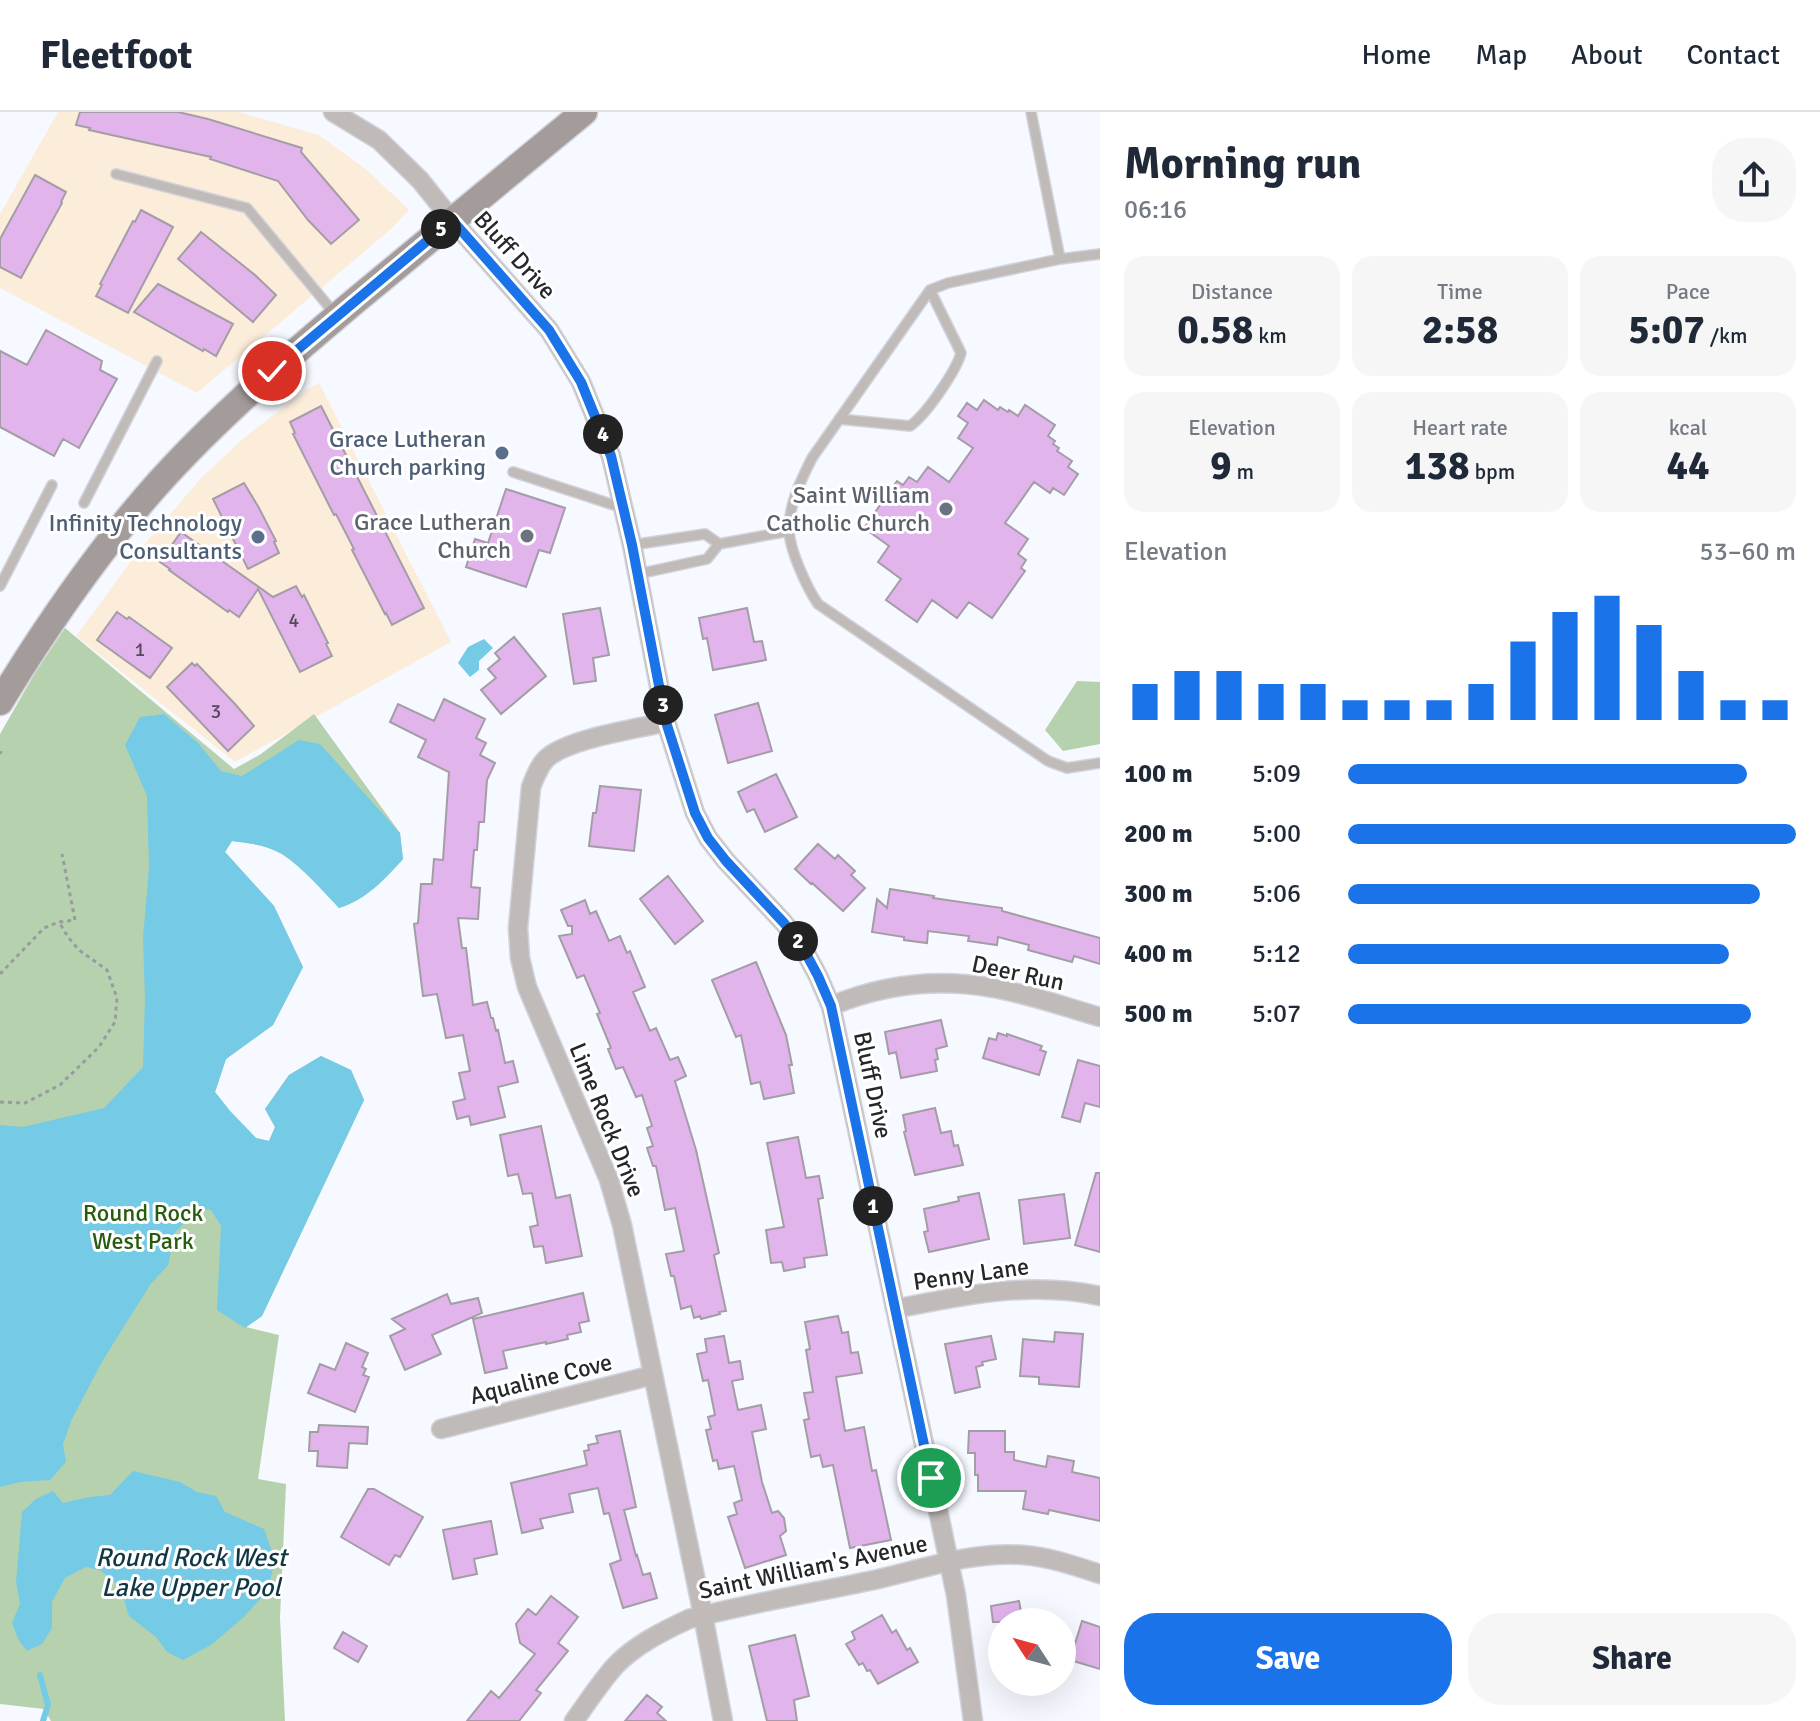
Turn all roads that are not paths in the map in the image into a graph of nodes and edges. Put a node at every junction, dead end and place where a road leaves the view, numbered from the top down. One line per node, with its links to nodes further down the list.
1 (333, 112): 5 (street, Bluff Drive)
2 (584, 112): 5 (street)
3 (1031, 112): 7 (lane)
4 (116, 174): 9 (lane)
5 (452, 220): 9 (street); 15 (street, Bluff Drive)
6 (1100, 254): 7 (lane)
7 (1060, 259): 8 (lane)
8 (930, 290): 11 (lane); 11 (lane)
9 (337, 316): 21 (street)
10 (157, 361): 14 (lane)
11 (839, 419): 16 (lane)
12 (513, 472): 15 (lane)
13 (52, 485): 20 (lane)
14 (84, 503)
15 (624, 509): 18 (street, Bluff Drive)
16 (789, 531): 17 (lane); 23 (lane)
17 (719, 544): 18 (lane); 19 (lane)
18 (632, 545): 19 (street, Bluff Drive)
19 (637, 574): 22 (street, Bluff Drive)
20 (0, 586)
21 (0, 702)
22 (666, 722): 24 (street, Bluff Drive); 28 (street, Lime Rock Drive)
23 (1100, 763)
24 (831, 1006): 25 (street, Deer Run); 27 (street, Bluff Drive)
25 (1100, 1017)
26 (1100, 1296): 27 (street, Penny Lane)
27 (895, 1309): 30 (street, Bluff Drive)
28 (653, 1375): 29 (street, Aqualine Cove); 32 (street, Lime Rock Drive)
29 (441, 1429)
30 (948, 1562): 31 (street, Saint William's Avenue); 32 (street, Saint William's Avenue); 35 (street, Bluff Drive)
31 (1100, 1574)
32 (703, 1615): 33 (street, Saint William's Avenue); 34 (street, Lime Rock Drive)
33 (574, 1721)
34 (723, 1721)
35 (973, 1721)

